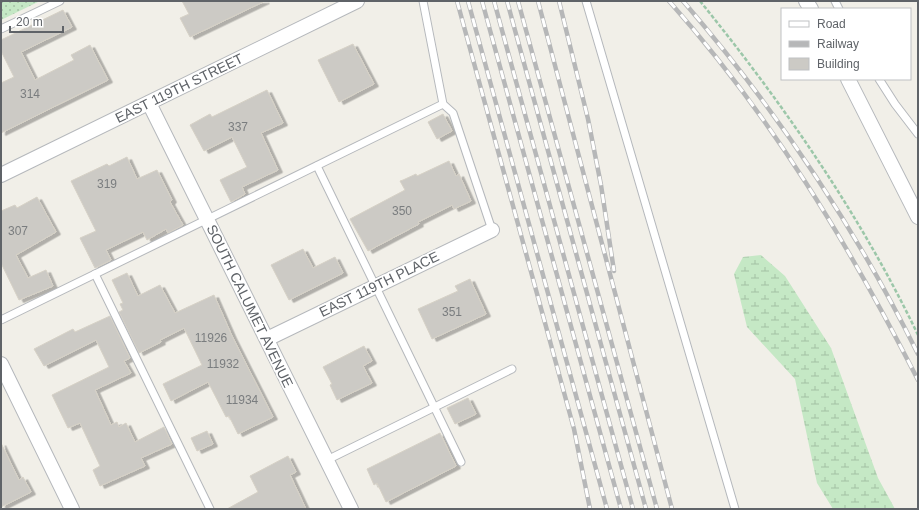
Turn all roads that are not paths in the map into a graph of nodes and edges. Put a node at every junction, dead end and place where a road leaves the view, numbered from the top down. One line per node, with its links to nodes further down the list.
1 (60, 1): 5 (lane)
2 (357, 1): 8 (street, EAST 119TH STREET)
3 (423, 1): 9 (lane)
4 (586, 1): 28 (lane)
5 (1, 30)
6 (849, 80): 13 (street)
7 (880, 80): 10 (lane)
8 (149, 103): 12 (street, EAST 119TH STREET); 14 (street, SOUTH CALUMET AVENUE)
9 (443, 104): 11 (lane); 15 (lane)
10 (918, 134)
11 (317, 166): 14 (lane); 17 (lane)
12 (1, 175)
13 (918, 217)
14 (207, 219): 16 (lane); 19 (street, SOUTH CALUMET AVENUE)
15 (492, 230): 17 (street, EAST 119TH PLACE)
16 (95, 274): 18 (lane); 26 (lane)
17 (376, 286): 19 (street, EAST 119TH PLACE); 22 (lane)
18 (1, 320)
19 (267, 340): 23 (street, SOUTH CALUMET AVENUE)
20 (1, 364): 25 (street)
21 (512, 369): 22 (lane)
22 (434, 407): 23 (lane); 24 (lane)
23 (327, 460): 27 (street, SOUTH CALUMET AVENUE)
24 (461, 462)
25 (72, 509)
26 (210, 509)
27 (351, 509)
28 (736, 509)

